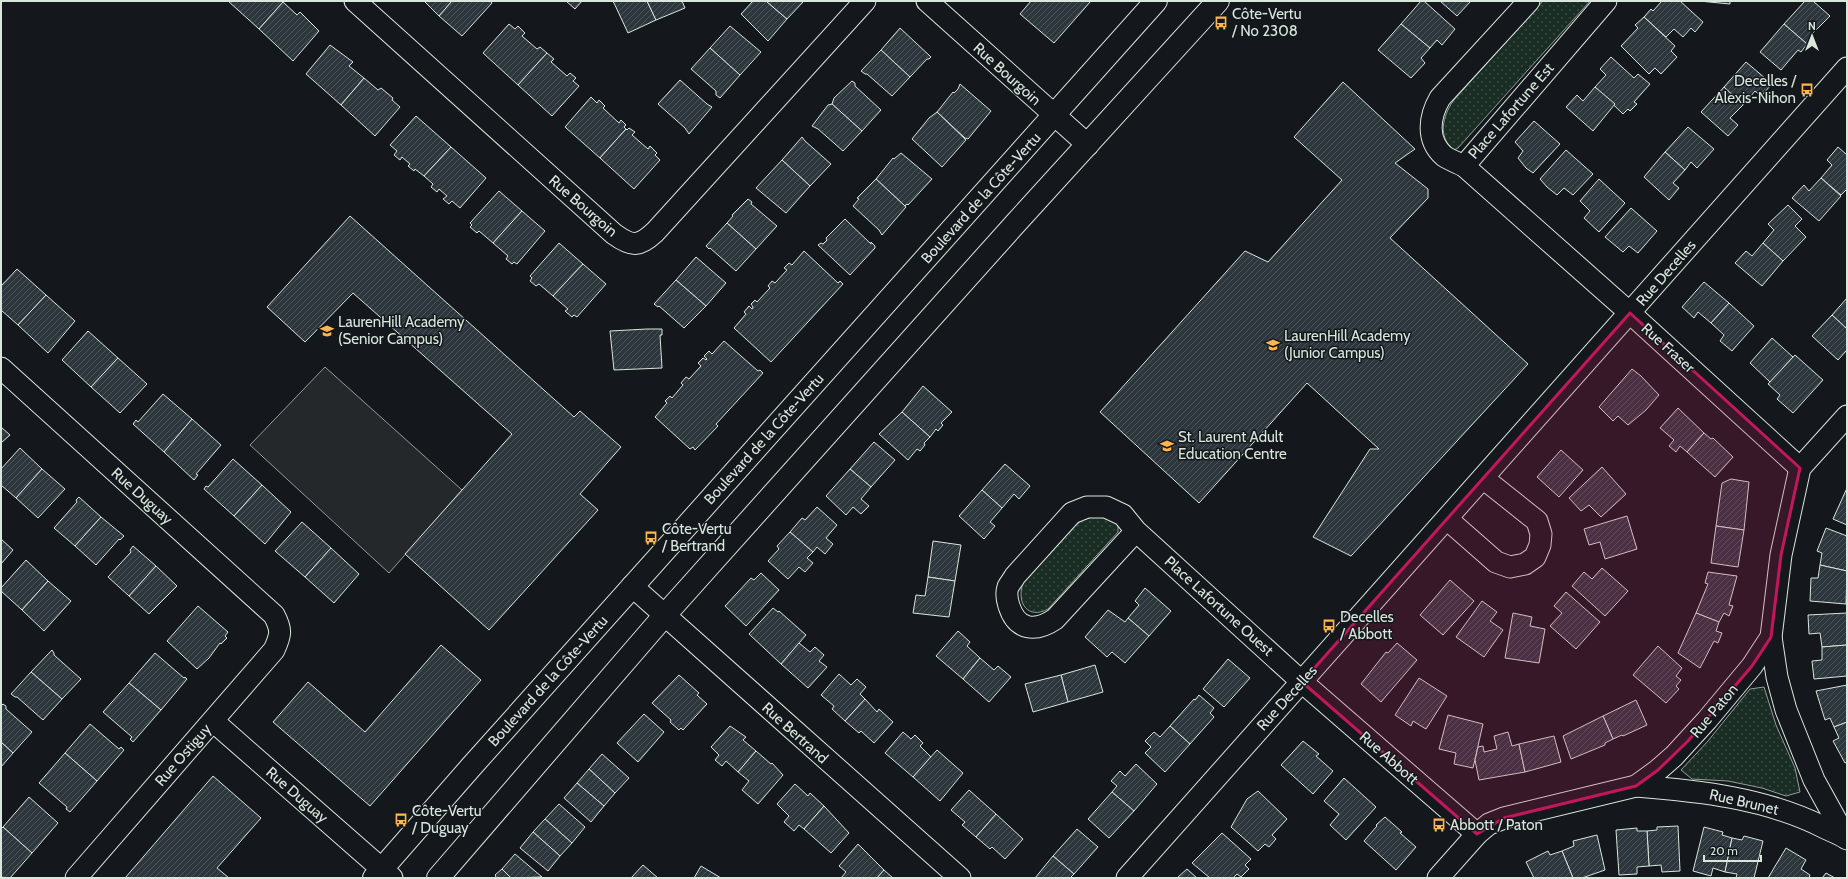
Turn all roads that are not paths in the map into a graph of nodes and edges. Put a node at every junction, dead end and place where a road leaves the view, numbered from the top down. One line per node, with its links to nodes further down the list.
1 (355, 1): 2 (street, Rue Bourgoin)
2 (865, 1)
3 (927, 1): 9 (street, Rue Bourgoin)
4 (1156, 1): 9 (main road, Boulevard de la Côte-Vertu)
5 (1218, 1): 10 (main road)
6 (1529, 1): 11 (street, Place Lafortune Est)
7 (1606, 1): 11 (street, Place Lafortune Est)
8 (1847, 68): 12 (street, Rue Decelles)
9 (1054, 116): 10 (street, Rue Bourgoin); 19 (main road, Boulevard de la Côte-Vertu)
10 (1088, 145): 20 (main road)
11 (1464, 166): 12 (street, Rue Fraser)
12 (1630, 313): 15 (street, Rue Fraser); 16 (street, Rue Decelles)
13 (1, 368): 21 (street, Rue Duguay)
14 (1847, 416): 15 (street, Rue Paton)
15 (1800, 468): 22 (street, Rue Paton)
16 (1484, 478): 17 (street, Rue Decelles); 17 (street)
17 (1447, 518): 23 (street, Rue Decelles)
18 (1136, 531): 18 (street, Place Lafortune Ouest); 23 (street, Place Lafortune Ouest)
19 (632, 586): 20 (street, Rue Bertrand); 28 (main road, Boulevard de la Côte-Vertu)
20 (664, 616): 30 (main road); 31 (street, Rue Bertrand)
21 (280, 626): 24 (street, Rue Ostiguy)
22 (1771, 637): 25 (street, Rue Paton); 27 (street, Rue Brunet)
23 (1302, 682): 26 (street, Rue Abbott); 32 (street, Rue Decelles)
24 (213, 721): 28 (street, Rue Duguay); 29 (street, Rue Ostiguy)
25 (1636, 786): 26 (street, Rue Paton); 27 (street, Rue Brunet)
26 (1477, 834): 33 (street, Rue Paton)
27 (1846, 839)
28 (382, 875)
29 (76, 878)
30 (438, 878)
31 (960, 878)
32 (1127, 878)
33 (1438, 878)

